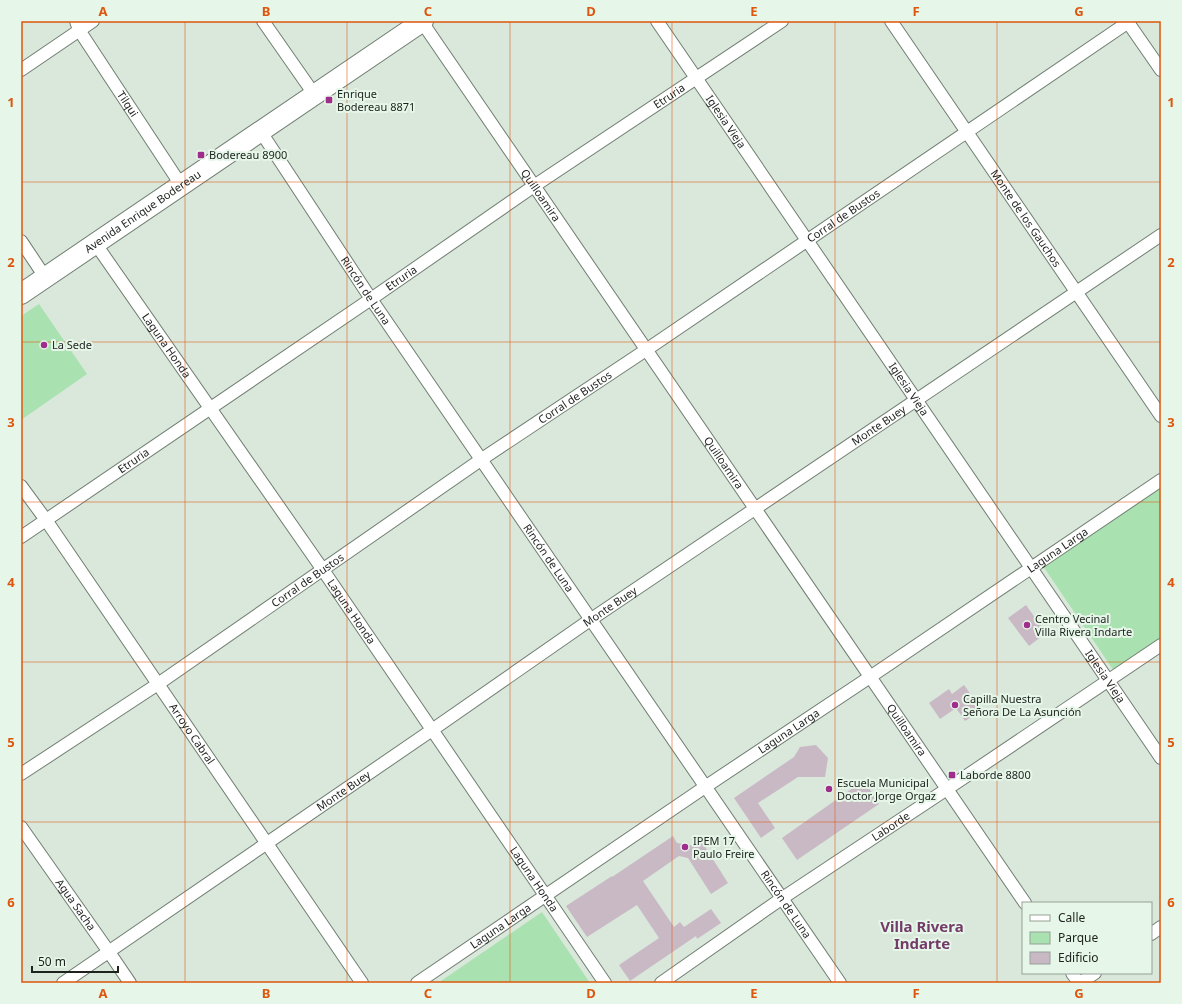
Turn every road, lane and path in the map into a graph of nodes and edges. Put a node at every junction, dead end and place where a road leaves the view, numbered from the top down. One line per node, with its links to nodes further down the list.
1 (92, 21): 8 (street)
2 (263, 21): 12 (street)
3 (422, 21): 12 (main road, Avenida Enrique Bodereau); 16 (street, Quilloamira)
4 (657, 21): 11 (street, Iglesia Vieja)
5 (782, 21): 11 (street, Etruria)
6 (891, 21): 14 (street, Monte de los Gauchos)
7 (1128, 21): 10 (street); 14 (street, Corral de Bustos)
8 (78, 26): 9 (street); 15 (street, Tilqui)
9 (21, 70)
10 (1161, 70)
11 (697, 78): 16 (street, Etruria); 19 (street, Iglesia Vieja)
12 (314, 94): 13 (main road, Avenida Enrique Bodereau)
13 (261, 132): 15 (main road, Avenida Enrique Bodereau); 24 (street, Rincón de Luna)
14 (966, 132): 19 (street, Corral de Bustos); 22 (street, Monte de los Gauchos)
15 (181, 185): 20 (main road, Avenida Enrique Bodereau)
16 (534, 186): 24 (street, Etruria); 25 (street, Quilloamira)
17 (1161, 235): 22 (street, Monte Buey)
18 (21, 241): 21 (street)
19 (807, 241): 25 (street, Corral de Bustos); 26 (street, Iglesia Vieja)
20 (95, 243): 21 (main road, Avenida Enrique Bodereau); 27 (street, Laguna Honda)
21 (45, 277): 23 (main road, Avenida Enrique Bodereau)
22 (1077, 292): 26 (street, Monte Buey); 28 (street, Monte de los Gauchos)
23 (21, 294)
24 (371, 299): 27 (street, Etruria); 29 (street, Rincón de Luna)
25 (646, 350): 29 (street, Corral de Bustos); 32 (street, Quilloamira)
26 (917, 400): 32 (street, Monte Buey); 35 (street, Iglesia Vieja)
27 (211, 409): 33 (street, Etruria); 36 (street, Laguna Honda)
28 (1161, 416)
29 (482, 459): 36 (street, Corral de Bustos); 37 (street, Rincón de Luna)
30 (1161, 480): 35 (street, Laguna Larga)
31 (21, 486): 33 (street, Arroyo Cabral)
32 (755, 509): 37 (street, Monte Buey); 39 (street, Quilloamira)
33 (46, 520): 34 (street, Etruria); 41 (street, Arroyo Cabral)
34 (21, 537)
35 (1031, 568): 39 (street, Laguna Larga); 40 (street, Iglesia Vieja)
36 (323, 570): 41 (street, Corral de Bustos); 42 (street, Laguna Honda)
37 (590, 620): 42 (street, Monte Buey); 45 (street, Rincón de Luna)
38 (1161, 645): 40 (street, Laborde)
39 (870, 678): 45 (street, Laguna Larga); 46 (street, Quilloamira)
40 (1108, 680): 43 (street, Iglesia Vieja); 46 (street, Laborde)
41 (158, 684): 44 (street, Corral de Bustos); 48 (street, Arroyo Cabral)
42 (432, 730): 48 (street, Monte Buey); 49 (street, Laguna Honda)
43 (1161, 758)
44 (21, 774)
45 (705, 787): 49 (street, Laguna Larga); 50 (street, Rincón de Luna)
46 (947, 789): 50 (street, Laborde); 51 (street, Quilloamira)
47 (21, 827): 54 (street, Agua Sacha)
48 (266, 844): 54 (street, Monte Buey); 59 (street, Arroyo Cabral)
49 (545, 896): 60 (street, Laguna Larga); 61 (street, Laguna Honda)
50 (781, 899): 62 (street, Laborde); 63 (street, Rincón de Luna)
51 (1024, 902)
52 (1161, 928): 53 (street)
53 (1152, 933)
54 (109, 952): 57 (street, Monte Buey); 58 (street, Agua Sacha)
55 (1073, 974): 64 (street)
56 (1094, 974): 64 (street)
57 (63, 983)
58 (130, 983)
59 (362, 983)
60 (417, 983)
61 (605, 983)
62 (661, 983)
63 (840, 983)
64 (1080, 983)

